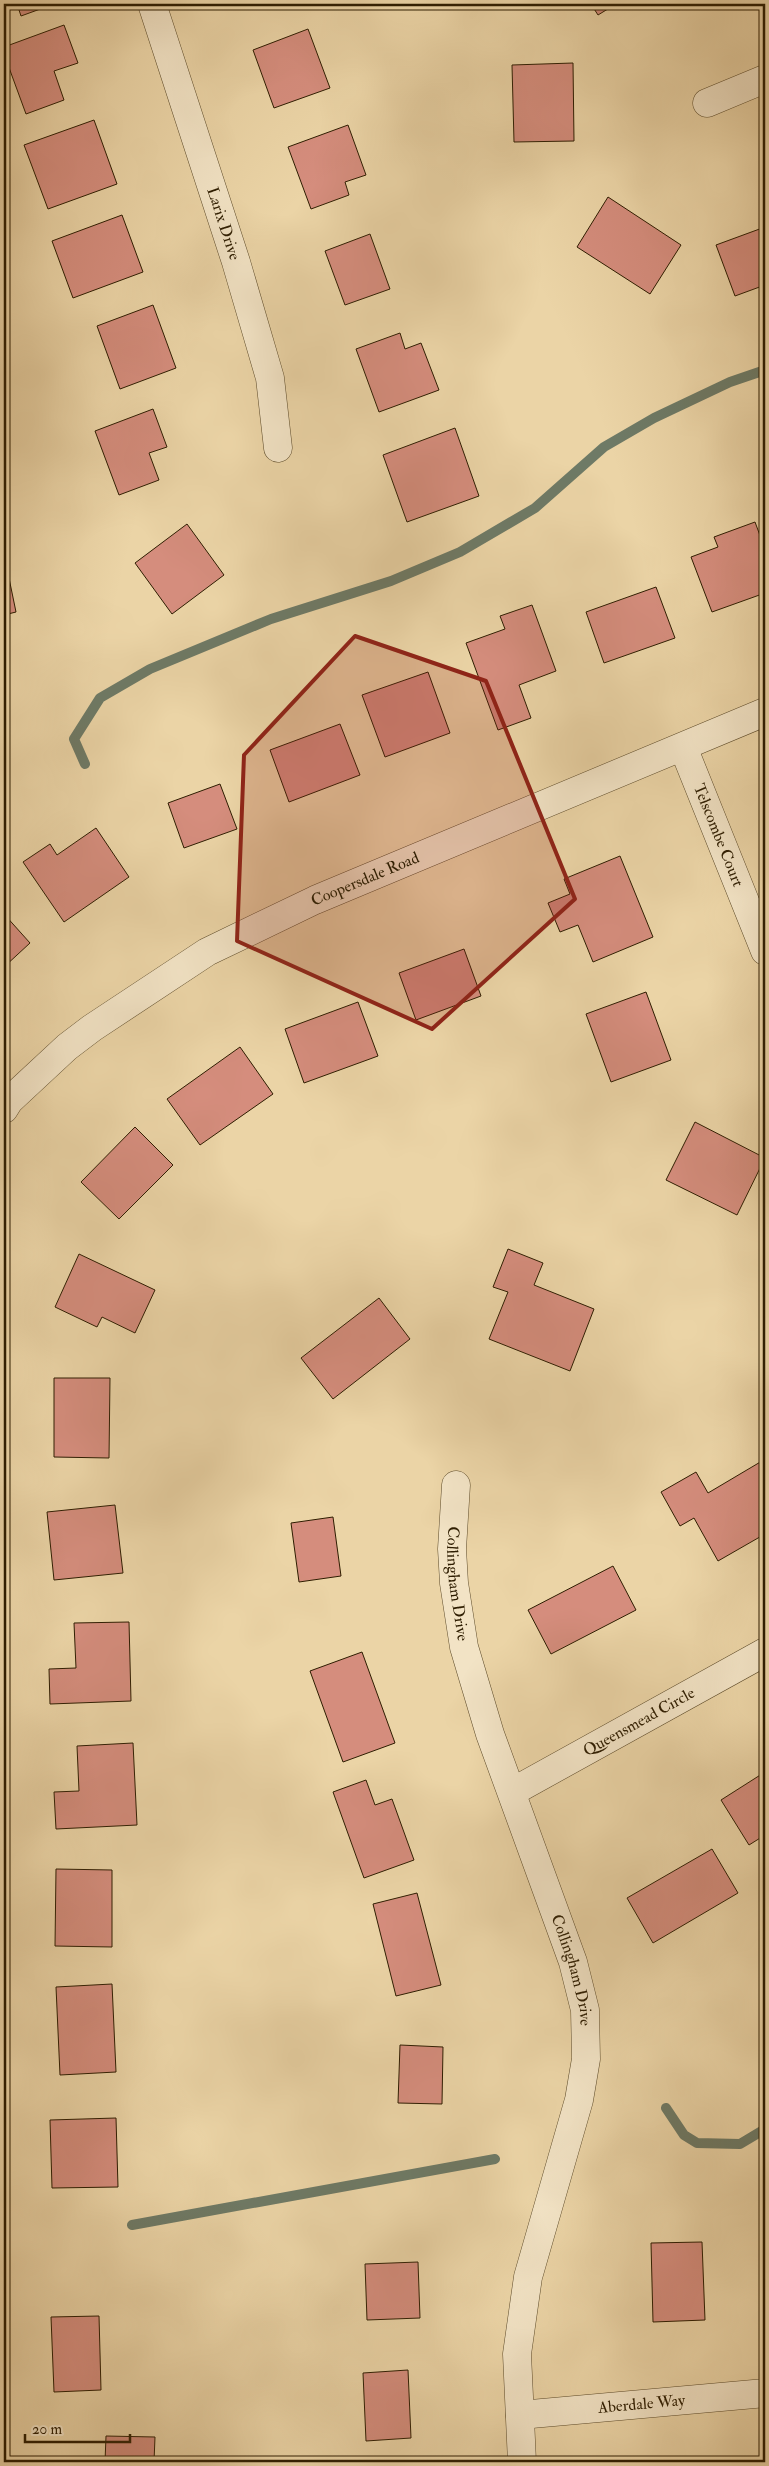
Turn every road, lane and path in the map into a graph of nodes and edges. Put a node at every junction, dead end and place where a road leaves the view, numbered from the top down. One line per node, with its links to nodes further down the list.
1 (152, 4): 4 (street, Larix Drive)
2 (765, 79): 3 (street)
3 (707, 102)
4 (278, 448)
5 (765, 712): 6 (street, Coopersdale Road)
6 (683, 747): 7 (street, Telscombe Court); 8 (street, Coopersdale Road)
7 (765, 951)
8 (4, 1109)
9 (456, 1485): 11 (street, Collingham Drive)
10 (765, 1652): 11 (street, Queensmead Circle)
11 (512, 1792): 13 (street, Collingham Drive)
12 (765, 2393): 13 (street, Aberdale Way)
13 (520, 2415): 14 (street, Collingham Drive)
14 (522, 2462)

